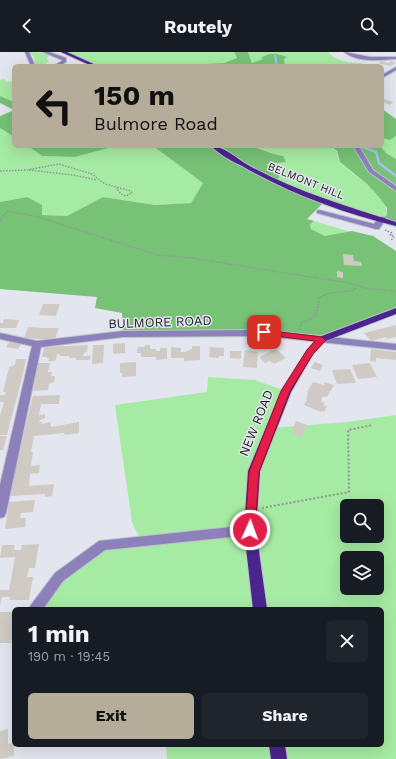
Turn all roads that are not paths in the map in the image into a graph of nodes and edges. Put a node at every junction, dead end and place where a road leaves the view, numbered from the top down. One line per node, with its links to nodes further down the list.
1 (26, 52): 6 (street)
2 (45, 52): 7 (street)
3 (63, 52): 8 (main road)
4 (346, 52): 5 (street)
5 (396, 58)
6 (32, 64)
7 (62, 64)
8 (91, 64)
9 (394, 69): 10 (street)
10 (384, 76)
11 (217, 148): 15 (main road, BELMONT HILL)
12 (357, 148): 13 (street)
13 (396, 189)
14 (317, 215): 15 (street)
15 (382, 220): 16 (main road, BELMONT HILL)
16 (396, 224)
17 (396, 311): 19 (main road, NEW ROAD)
18 (0, 336): 20 (street, BULMORE ROAD)
19 (322, 340): 20 (street, BULMORE ROAD); 21 (street, BULMORE ROAD); 23 (main road, NEW ROAD)
20 (37, 344): 22 (street)
21 (396, 347)
22 (0, 513)
23 (250, 530): 24 (street); 25 (main road, NEW ROAD)
24 (36, 607)
25 (260, 607)
26 (277, 747): 27 (main road)
27 (279, 759)

